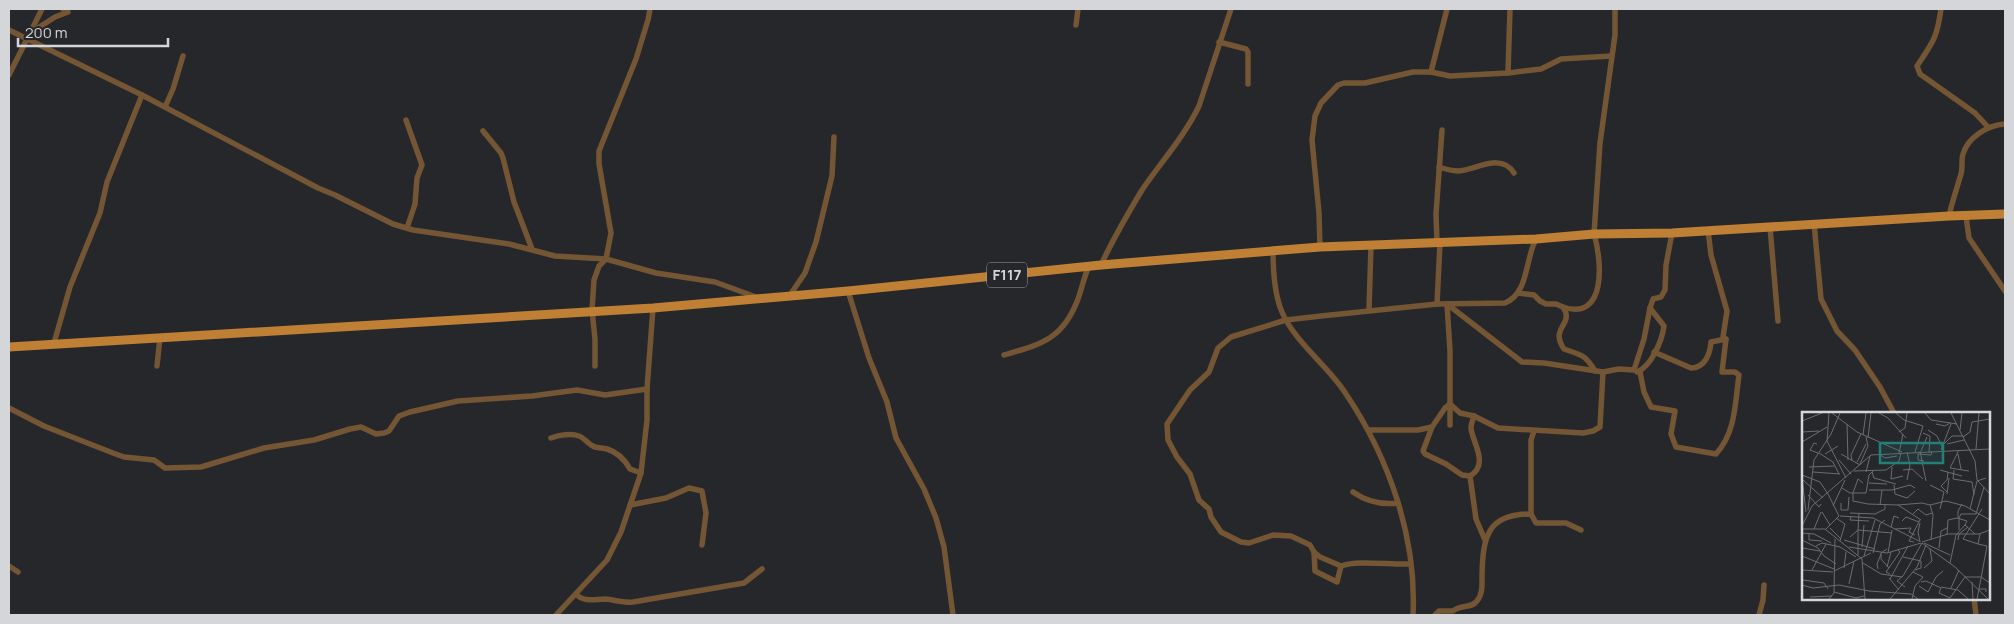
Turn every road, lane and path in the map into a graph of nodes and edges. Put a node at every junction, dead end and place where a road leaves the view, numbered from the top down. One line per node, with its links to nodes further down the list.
1 (42, 9): 12 (street)
2 (63, 9): 12 (street)
3 (650, 9): 45 (street)
4 (1078, 9): 10 (street)
5 (1231, 9): 13 (street)
6 (1447, 9): 16 (street)
7 (1510, 9): 17 (street)
8 (1615, 9): 15 (street)
9 (1941, 9): 24 (street)
10 (1076, 25)
11 (9, 30): 12 (street)
12 (29, 36): 18 (street); 20 (street)
13 (1219, 42): 19 (street); 46 (street)
14 (183, 56): 21 (street)
15 (1611, 56): 17 (street); 38 (street)
16 (1431, 72): 17 (street); 42 (street)
17 (1508, 73)
18 (9, 75)
19 (1248, 84)
20 (142, 95): 21 (street); 64 (street)
21 (165, 107): 35 (street)
22 (406, 120): 35 (street)
23 (2005, 124): 24 (street)
24 (1988, 127): 31 (street)
25 (1442, 130): 28 (street)
26 (483, 131): 43 (street)
27 (834, 137): 51 (street)
28 (1439, 166): 29 (street); 40 (street)
29 (1514, 173)
30 (2005, 214): 32 (main road, F117)
31 (1949, 216): 32 (main road, F117); 33 (main road, F117)
32 (1966, 216): 48 (street)
33 (1814, 223): 34 (main road, F117); 76 (street)
34 (1770, 227): 36 (main road, F117); 61 (street)
35 (407, 228): 43 (street)
36 (1708, 230): 37 (main road, F117); 63 (street)
37 (1672, 233): 38 (main road, F117); 57 (street)
38 (1594, 234): 39 (main road, F117); 55 (street)
39 (1536, 239): 40 (main road, F117); 50 (street)
40 (1438, 242): 41 (main road, F117); 53 (street)
41 (1371, 246): 42 (main road, F117); 59 (street)
42 (1320, 247): 44 (main road, F117)
43 (532, 249): 45 (street)
44 (1273, 251): 46 (main road, F117); 60 (street)
45 (606, 259): 52 (street); 58 (street)
46 (1101, 265): 47 (main road, F117)
47 (1089, 266): 49 (main road, F117); 67 (street)
48 (2005, 291)
49 (848, 292): 51 (main road, F117); 102 (street)
50 (1518, 293): 54 (street); 55 (street)
51 (790, 295): 52 (main road, F117)
52 (759, 298): 56 (main road, F117)
53 (1437, 304): 54 (street); 59 (street)
54 (1447, 304): 70 (street); 74 (street)
55 (1563, 307): 70 (street)
56 (653, 308): 58 (main road, F117); 73 (street)
57 (1650, 308): 66 (street); 71 (street)
58 (592, 310): 62 (main road, F117); 69 (street)
59 (1369, 310): 60 (street)
60 (1286, 320): 80 (street); 92 (street)
61 (1778, 321)
62 (160, 337): 64 (main road, F117); 68 (street)
63 (1726, 339): 66 (street); 71 (street)
64 (54, 343): 65 (main road, F117)
65 (9, 346)
66 (1654, 352): 71 (street)
67 (1004, 354)
68 (157, 366)
69 (595, 366)
70 (1596, 371): 72 (street)
71 (1637, 371): 72 (street)
72 (1603, 372): 81 (street)
73 (647, 389): 75 (street); 83 (street)
74 (1450, 404): 77 (street); 78 (street); 79 (street)
75 (9, 408)
76 (1893, 412)
77 (1474, 416): 81 (street); 84 (street)
78 (1450, 425)
79 (1432, 427): 80 (street); 84 (street)
80 (1368, 430): 86 (street)
81 (1534, 431): 88 (street)
82 (551, 438): 83 (street)
83 (641, 473): 87 (street)
84 (1470, 476): 90 (street)
85 (1354, 492): 86 (street)
86 (1398, 504): 93 (street)
87 (630, 505): 91 (street); 99 (street)
88 (1531, 514): 89 (street); 90 (street)
89 (1581, 530)
90 (1485, 540): 104 (street)
91 (702, 545)
92 (1314, 552): 95 (street); 95 (street)
93 (1410, 564): 95 (street); 103 (street)
94 (9, 566): 97 (street)
95 (1341, 566)
96 (762, 569): 99 (street)
97 (18, 572)
98 (1764, 585): 105 (street)
99 (576, 594): 101 (street)
100 (1974, 599): 106 (street)
101 (556, 615)
102 (952, 615)
103 (1413, 615)
104 (1436, 615)
105 (1759, 615)
106 (1976, 615)

